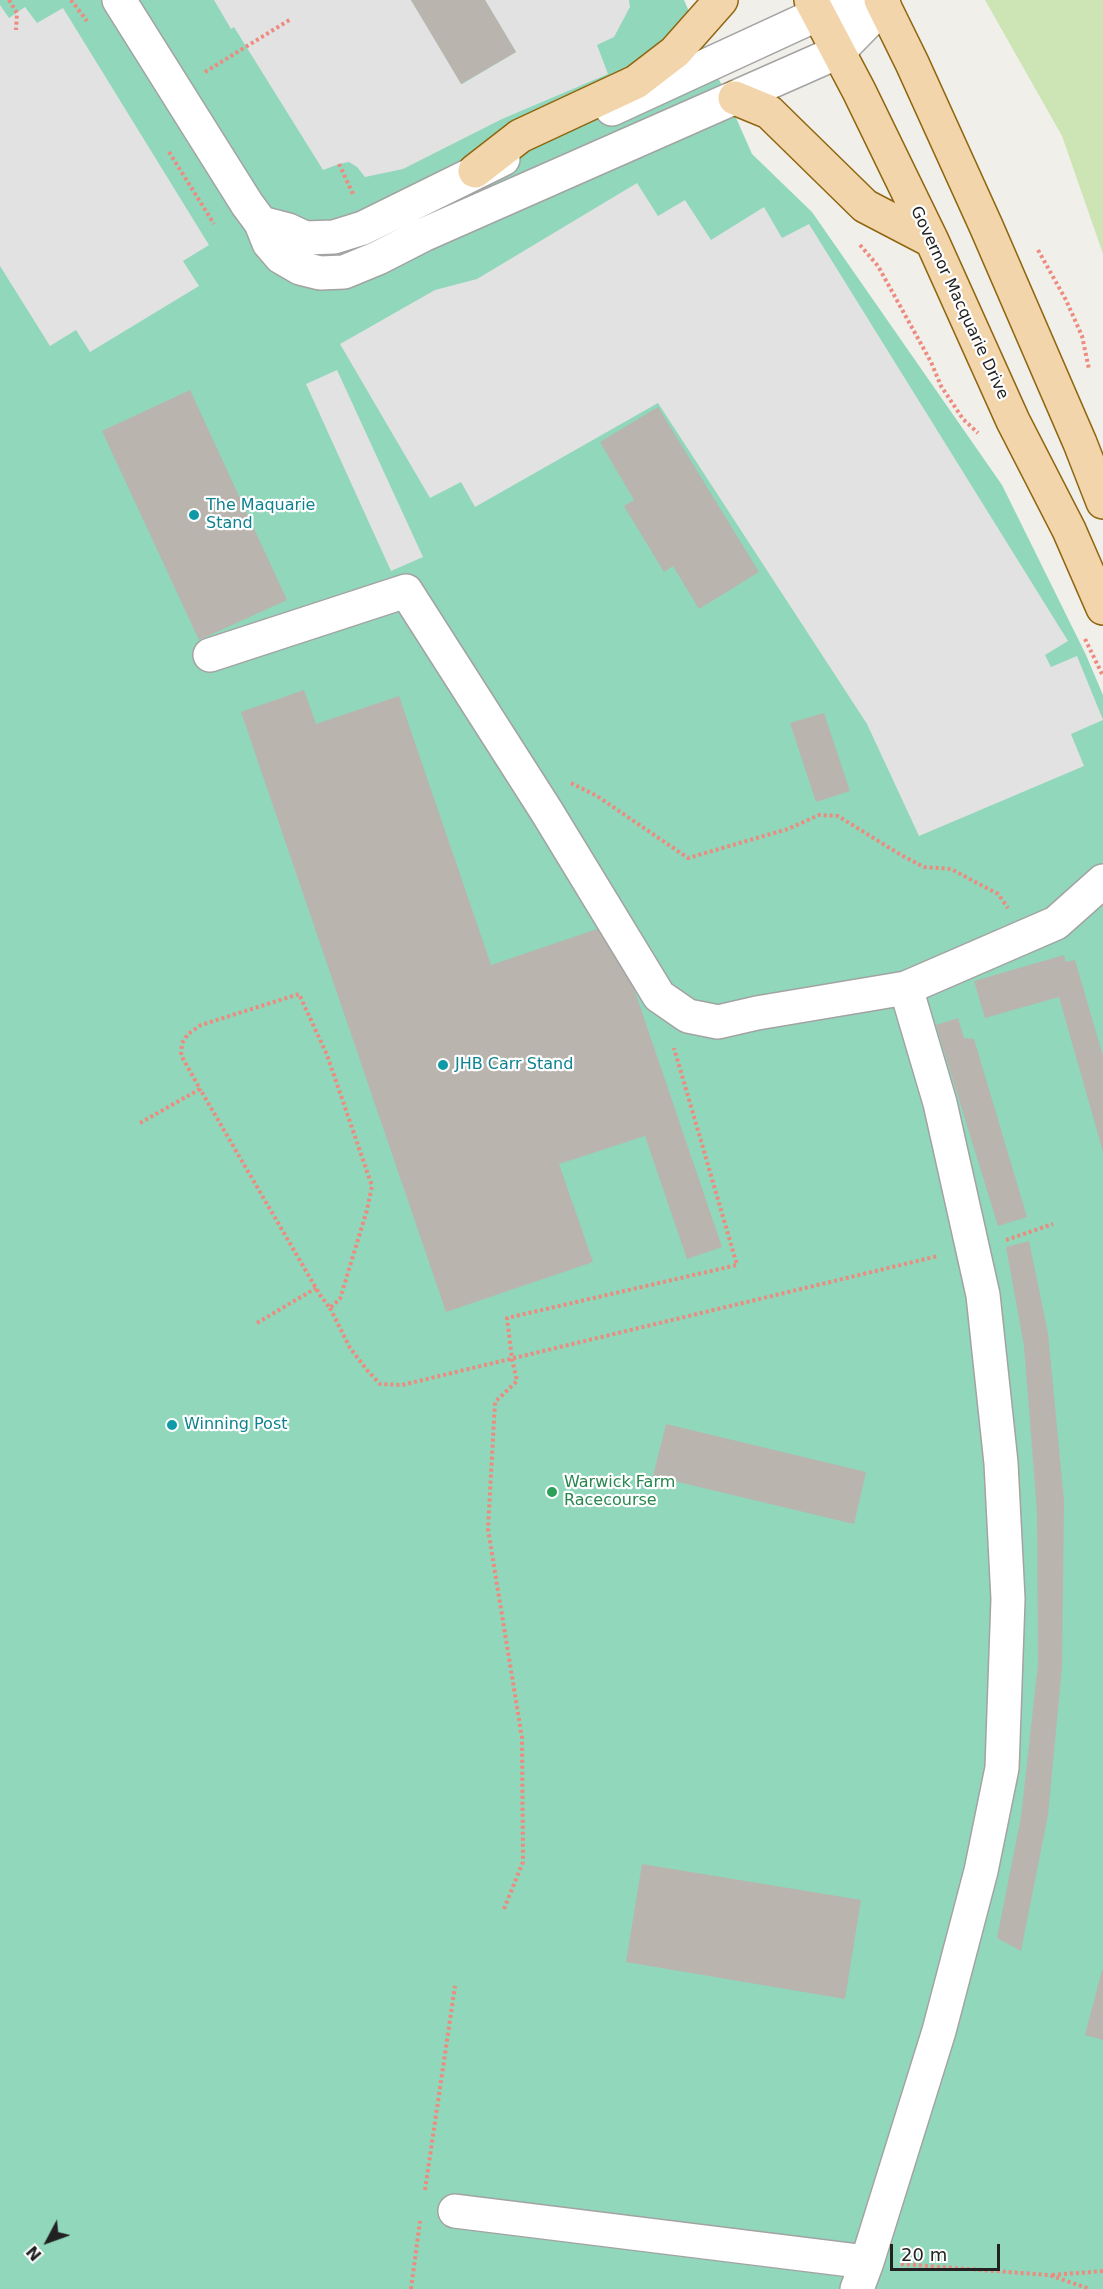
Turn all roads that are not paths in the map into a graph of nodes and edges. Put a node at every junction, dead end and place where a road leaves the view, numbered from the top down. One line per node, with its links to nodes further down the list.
1 (118, 0): 8 (lane)
2 (721, 0): 7 (main road)
3 (883, 3): 4 (lane); 5 (lane); 10 (main road)
4 (814, 7): 5 (main road, Governor Macquarie Drive); 7 (lane)
5 (838, 52): 6 (lane); 9 (main road, Governor Macquarie Drive)
6 (735, 98): 8 (lane); 9 (main road)
7 (475, 171): 8 (lane)
8 (261, 223)
9 (932, 241): 11 (main road, Governor Macquarie Drive)
10 (1103, 502)
11 (1103, 608)
12 (210, 655): 14 (lane)
13 (1103, 882): 14 (lane)
14 (906, 988): 16 (lane)
15 (454, 2211): 16 (lane)
16 (862, 2275)

